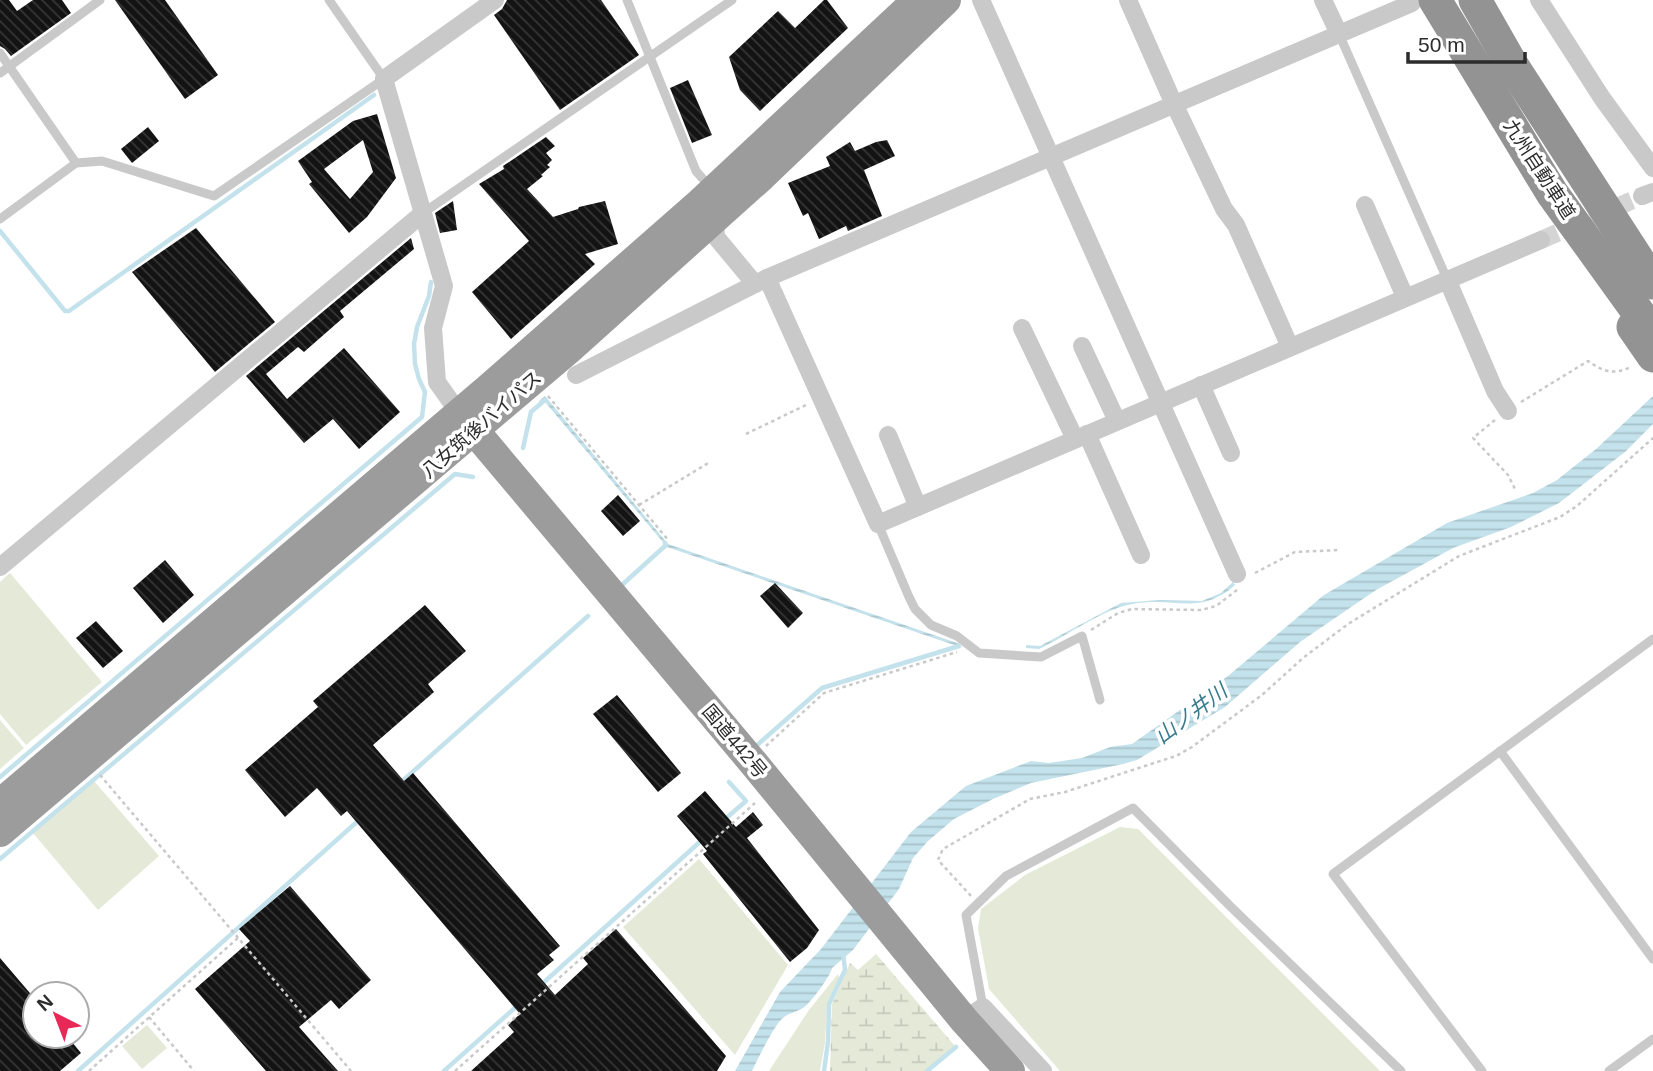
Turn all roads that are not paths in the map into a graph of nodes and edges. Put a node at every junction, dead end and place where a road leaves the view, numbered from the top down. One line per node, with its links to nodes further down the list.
1 (100, 0): 18 (lane)
2 (328, 0): 20 (lane)
3 (495, 0): 20 (street)
4 (626, 0): 16 (lane)
5 (732, 0): 16 (lane)
6 (917, 0): 25 (highway, 八女筑後バイパス)
7 (946, 0): 25 (highway, 八女筑後バイパス)
8 (981, 0): 22 (street)
9 (1128, 0): 21 (street)
10 (1323, 0): 14 (street)
11 (1475, 0): 17 (highway, 九州自動車道)
12 (1539, 0): 24 (street)
13 (1424, 2): 14 (street); 35 (highway, 九州自動車道)
14 (1339, 34): 21 (street); 31 (lane)
15 (0, 53): 18 (lane)
16 (650, 58): 25 (lane); 27 (lane)
17 (1512, 65): 30 (highway); 33 (highway, 九州自動車道)
18 (9, 66): 19 (lane); 23 (lane)
19 (0, 73)
20 (384, 79): 23 (lane); 27 (street)
21 (1176, 104): 22 (street); 38 (street)
22 (1052, 157): 32 (street); 42 (street)
23 (76, 163): 28 (lane)
24 (1653, 168)
25 (710, 205): 32 (street); 45 (highway, 八女筑後バイパス)
26 (1365, 205): 34 (street)
27 (422, 214): 45 (street); 52 (street)
28 (0, 219)
29 (1541, 240): 31 (street)
30 (1653, 253)
31 (1447, 279): 34 (street); 43 (street)
32 (761, 281): 40 (street); 50 (street)
33 (1653, 283)
34 (1405, 297): 38 (street)
35 (1642, 325): 39 (highway, 九州自動車道, bridge)
36 (1022, 328): 47 (street)
37 (1082, 346): 44 (street)
38 (1290, 346): 41 (street)
39 (1646, 360)
40 (576, 375)
41 (1201, 385): 42 (street); 48 (street)
42 (1162, 402): 44 (street); 53 (street)
43 (1508, 411)
44 (1117, 421): 47 (street)
45 (466, 422): 57 (highway, 八女筑後バイパス); 58 (highway, 八女筑後バイパス); 60 (highway, 国道442号)
46 (888, 435): 49 (street)
47 (1081, 437): 49 (street); 51 (street)
48 (1231, 453)
49 (918, 507): 50 (street)
50 (878, 524): 55 (lane)
51 (1141, 555)
52 (0, 567)
53 (1242, 578)
54 (1653, 639): 56 (lane)
55 (1100, 700)
56 (1500, 751): 59 (lane); 65 (lane)
57 (0, 804)
58 (0, 831)
59 (1653, 959)
60 (973, 1013): 62 (highway, 国道442号); 63 (street); 64 (lane)
61 (1653, 1039): 66 (lane)
62 (1010, 1071)
63 (1043, 1071)
64 (1401, 1071)
65 (1482, 1071)
66 (1609, 1071)

